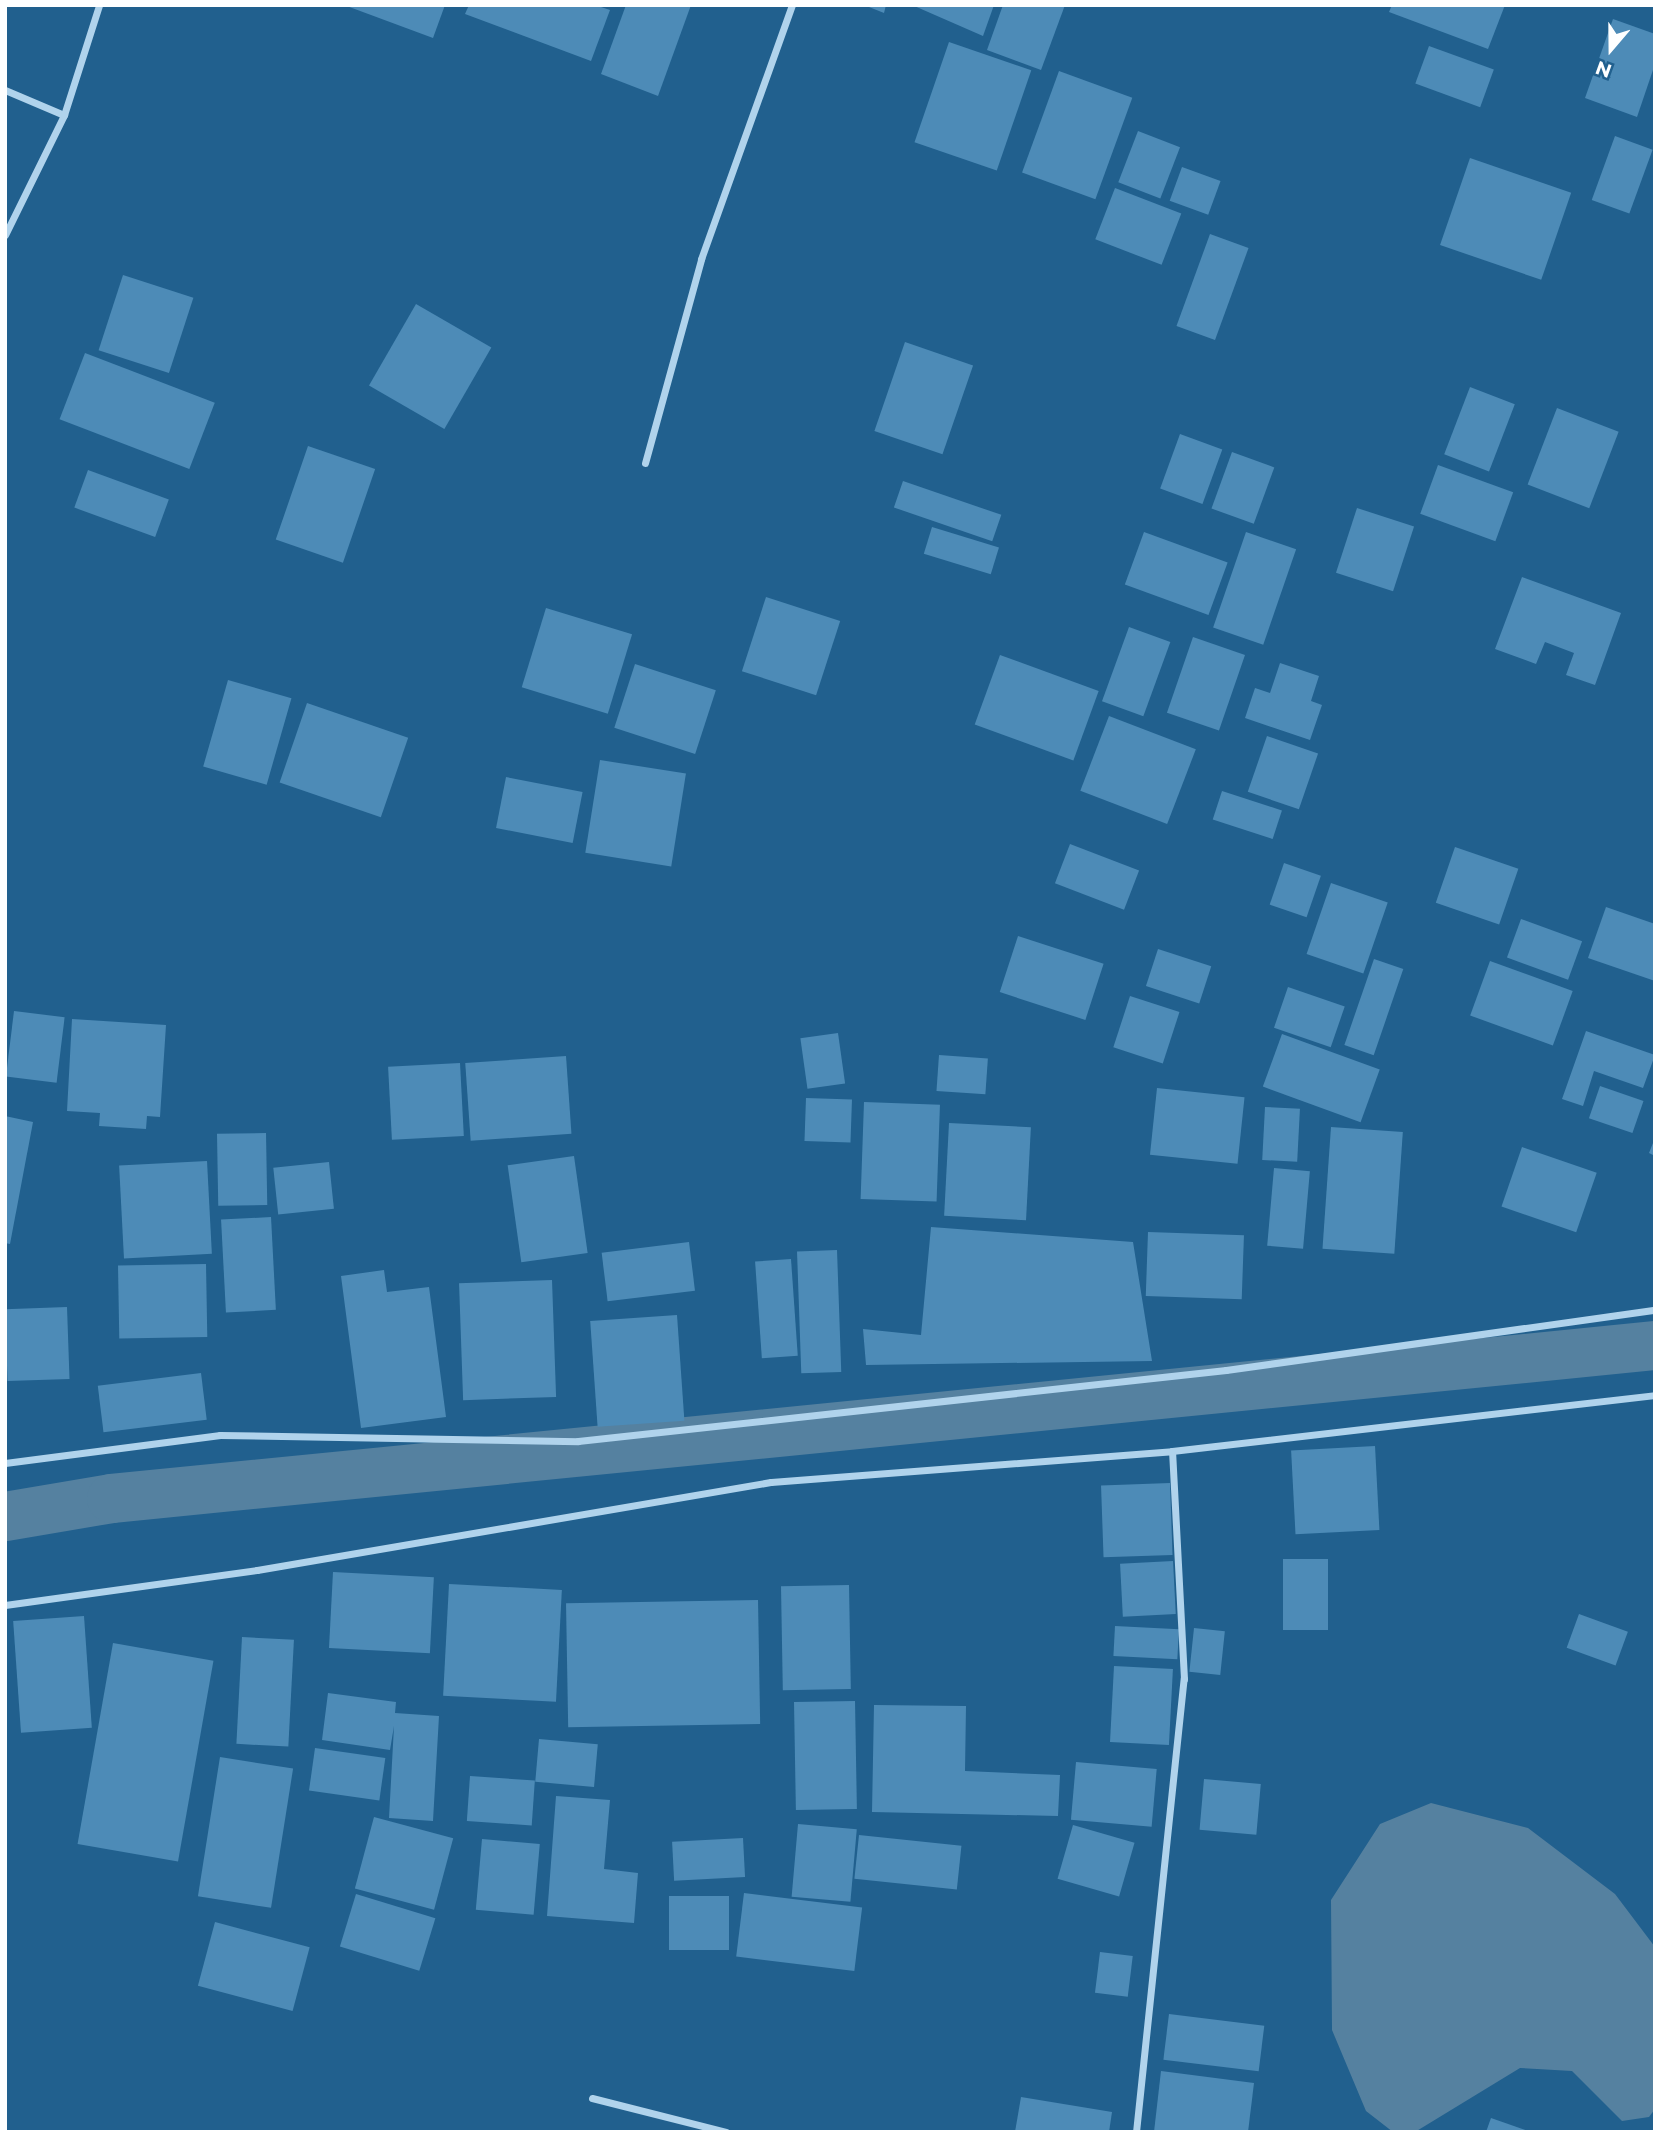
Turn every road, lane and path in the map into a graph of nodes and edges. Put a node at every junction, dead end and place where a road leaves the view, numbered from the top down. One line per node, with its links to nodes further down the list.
1 (99, 5): 4 (street)
2 (792, 5): 6 (street)
3 (5, 90): 4 (street)
4 (64, 115): 5 (street)
5 (5, 235)
6 (645, 463)
7 (1655, 1310): 10 (street)
8 (1655, 1395): 9 (street)
9 (1172, 1451): 11 (street); 14 (street)
10 (5, 1463)
11 (5, 1605)
12 (593, 2098): 13 (street)
13 (726, 2132)
14 (1136, 2132)

